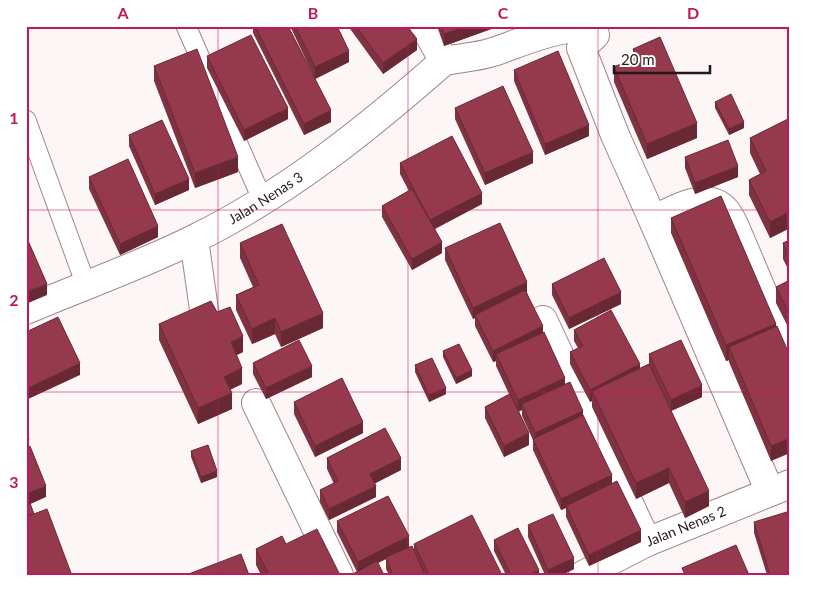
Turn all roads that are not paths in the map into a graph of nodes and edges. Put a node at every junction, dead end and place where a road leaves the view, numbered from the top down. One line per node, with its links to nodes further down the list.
1 (186, 26): 5 (lane)
2 (424, 26): 3 (street)
3 (444, 61): 5 (street, Jalan Nenas 3); 6 (street)
4 (26, 120): 8 (lane)
5 (263, 201): 7 (street, Jalan Nenas 3)
6 (652, 220): 12 (street); 14 (street)
7 (194, 239): 8 (street, Jalan Nenas 3); 10 (street)
8 (86, 285): 9 (street, Jalan Nenas 3)
9 (26, 310)
10 (205, 317)
11 (543, 320): 15 (street)
12 (790, 357)
13 (256, 403): 16 (street)
14 (780, 488): 15 (street, Jalan Nenas 2)
15 (647, 542): 17 (street, Jalan Nenas 2)
16 (339, 575)
17 (583, 575)

